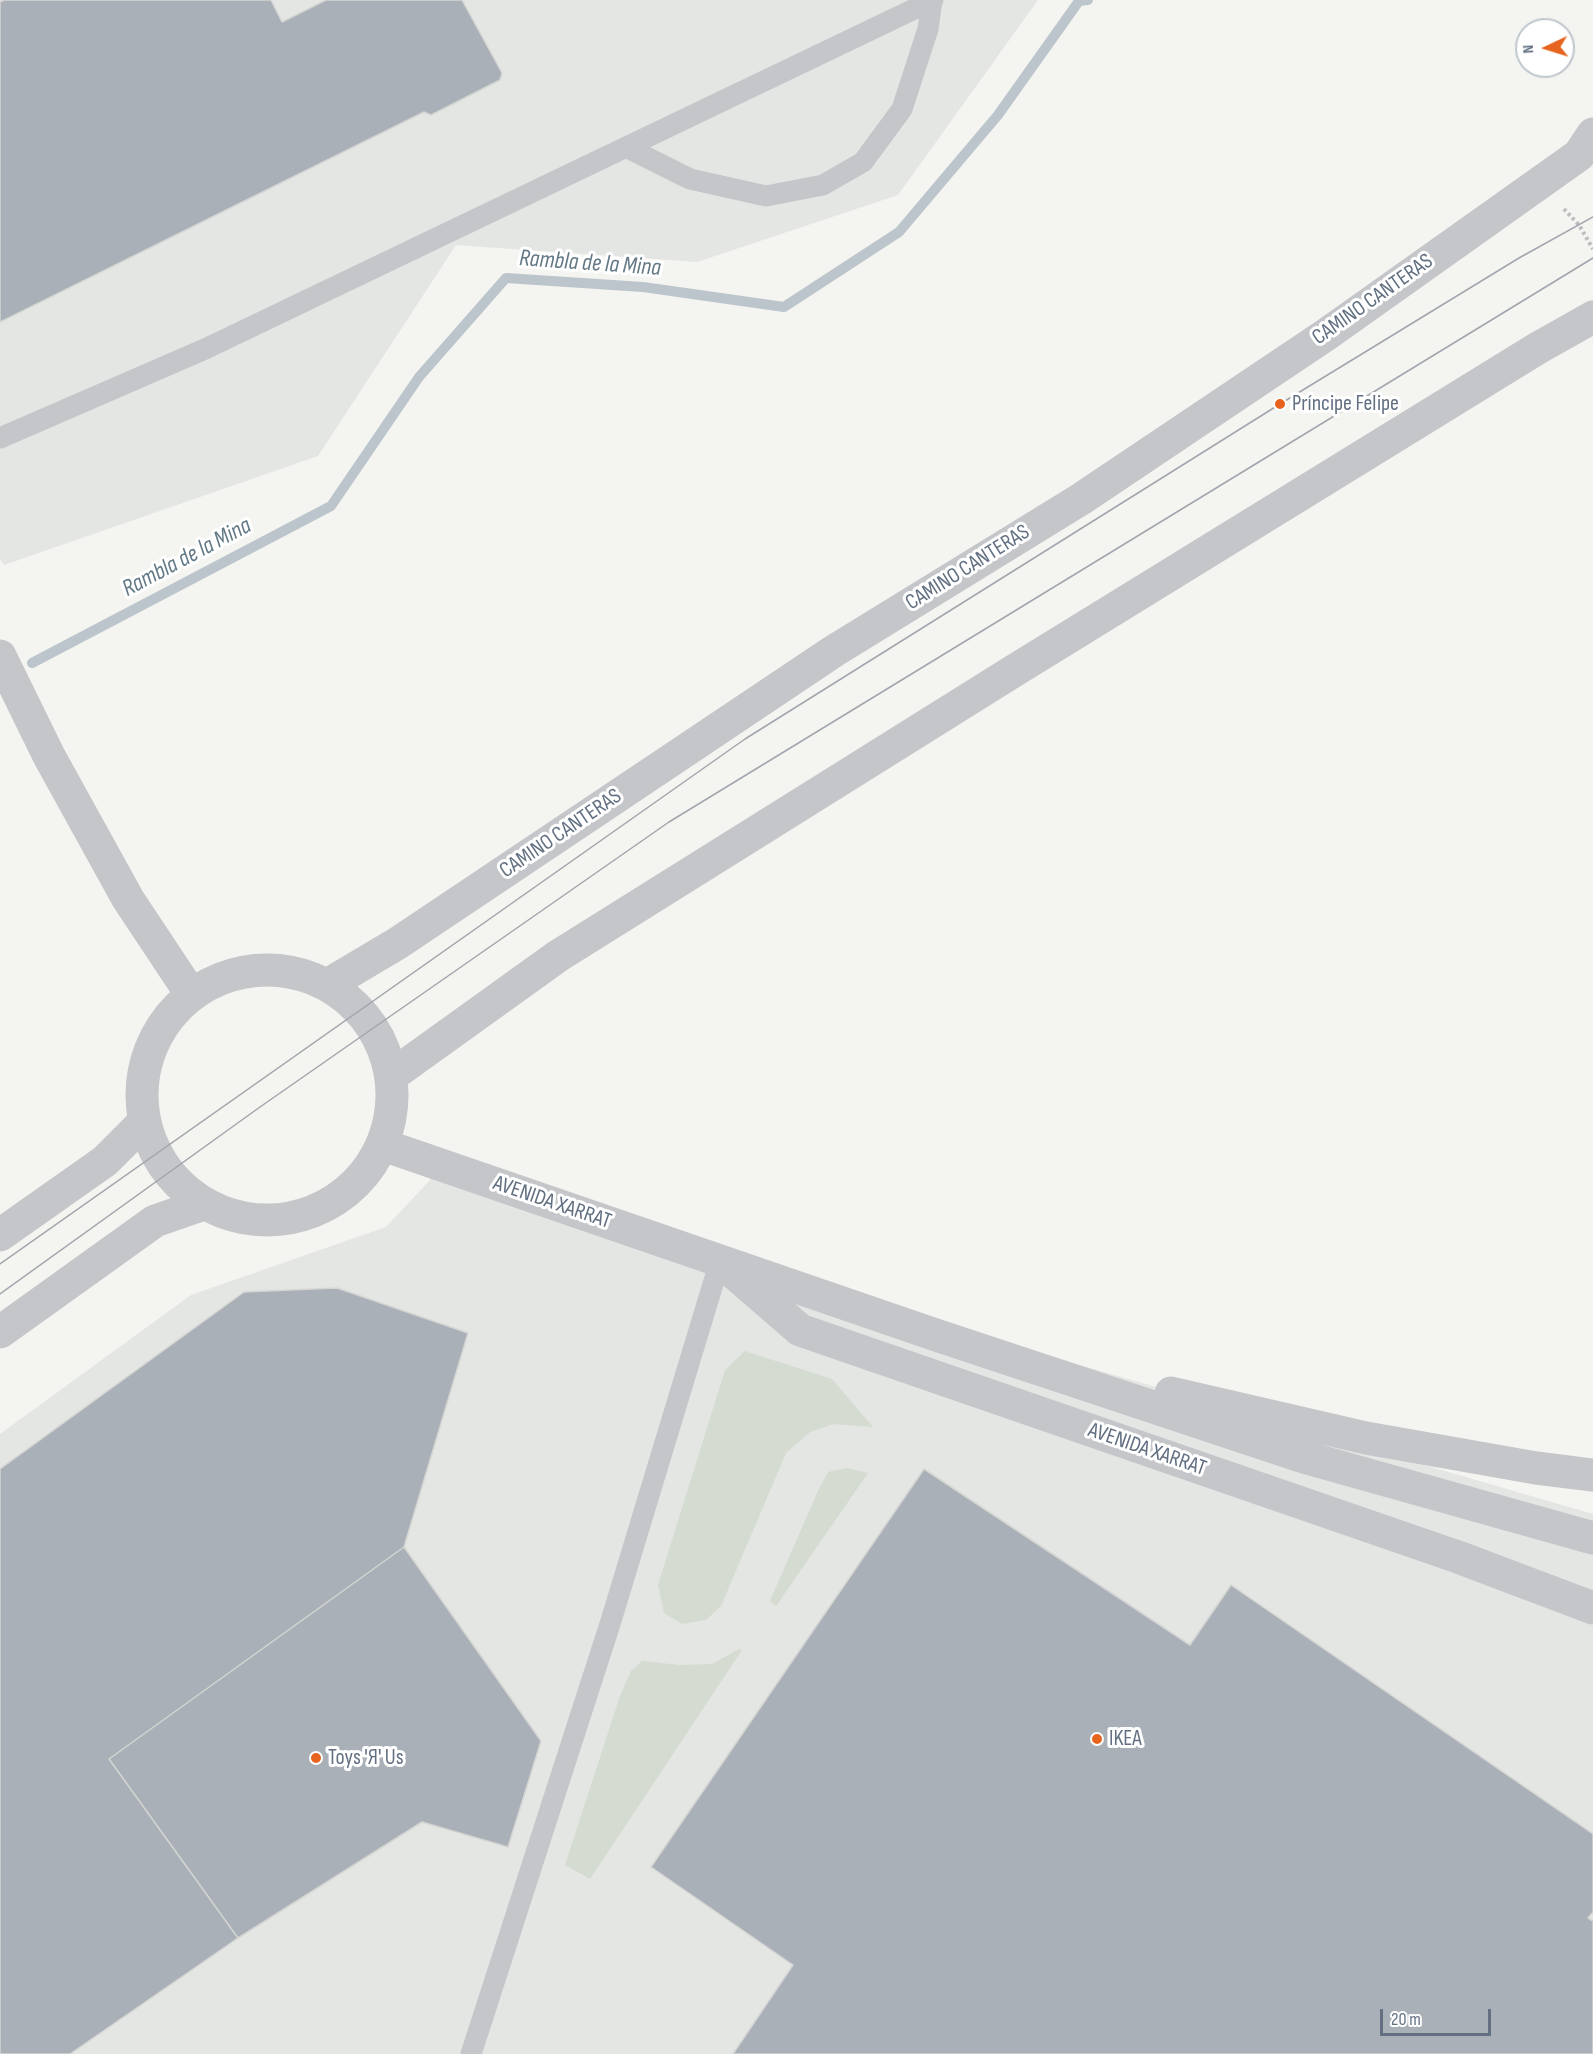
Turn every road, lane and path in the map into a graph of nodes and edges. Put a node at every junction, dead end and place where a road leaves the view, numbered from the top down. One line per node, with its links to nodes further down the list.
1 (932, 0): 3 (lane); 3 (lane)
2 (1593, 134): 4 (street, CAMINO CANTERAS)
3 (628, 148): 7 (lane)
4 (1540, 182): 5 (path); 9 (street, CAMINO CANTERAS)
5 (1593, 249)
6 (1593, 317): 11 (street)
7 (0, 438)
8 (0, 656): 10 (street)
9 (328, 984): 10 (street); 11 (street)
10 (191, 994): 12 (street)
11 (391, 1076): 13 (street)
12 (144, 1122): 14 (street); 15 (street)
13 (383, 1144): 14 (street); 16 (street, AVENIDA XARRAT)
14 (204, 1204): 17 (street)
15 (0, 1235)
16 (720, 1261): 18 (street, AVENIDA XARRAT); 21 (street, AVENIDA XARRAT); 22 (lane)
17 (0, 1332)
18 (930, 1333): 19 (street, AVENIDA XARRAT); 20 (street, AVENIDA XARRAT)
19 (1593, 1475)
20 (1593, 1538)
21 (1593, 1608)
22 (484, 2009): 23 (lane); 24 (lane)
23 (462, 2054)
24 (471, 2054)

